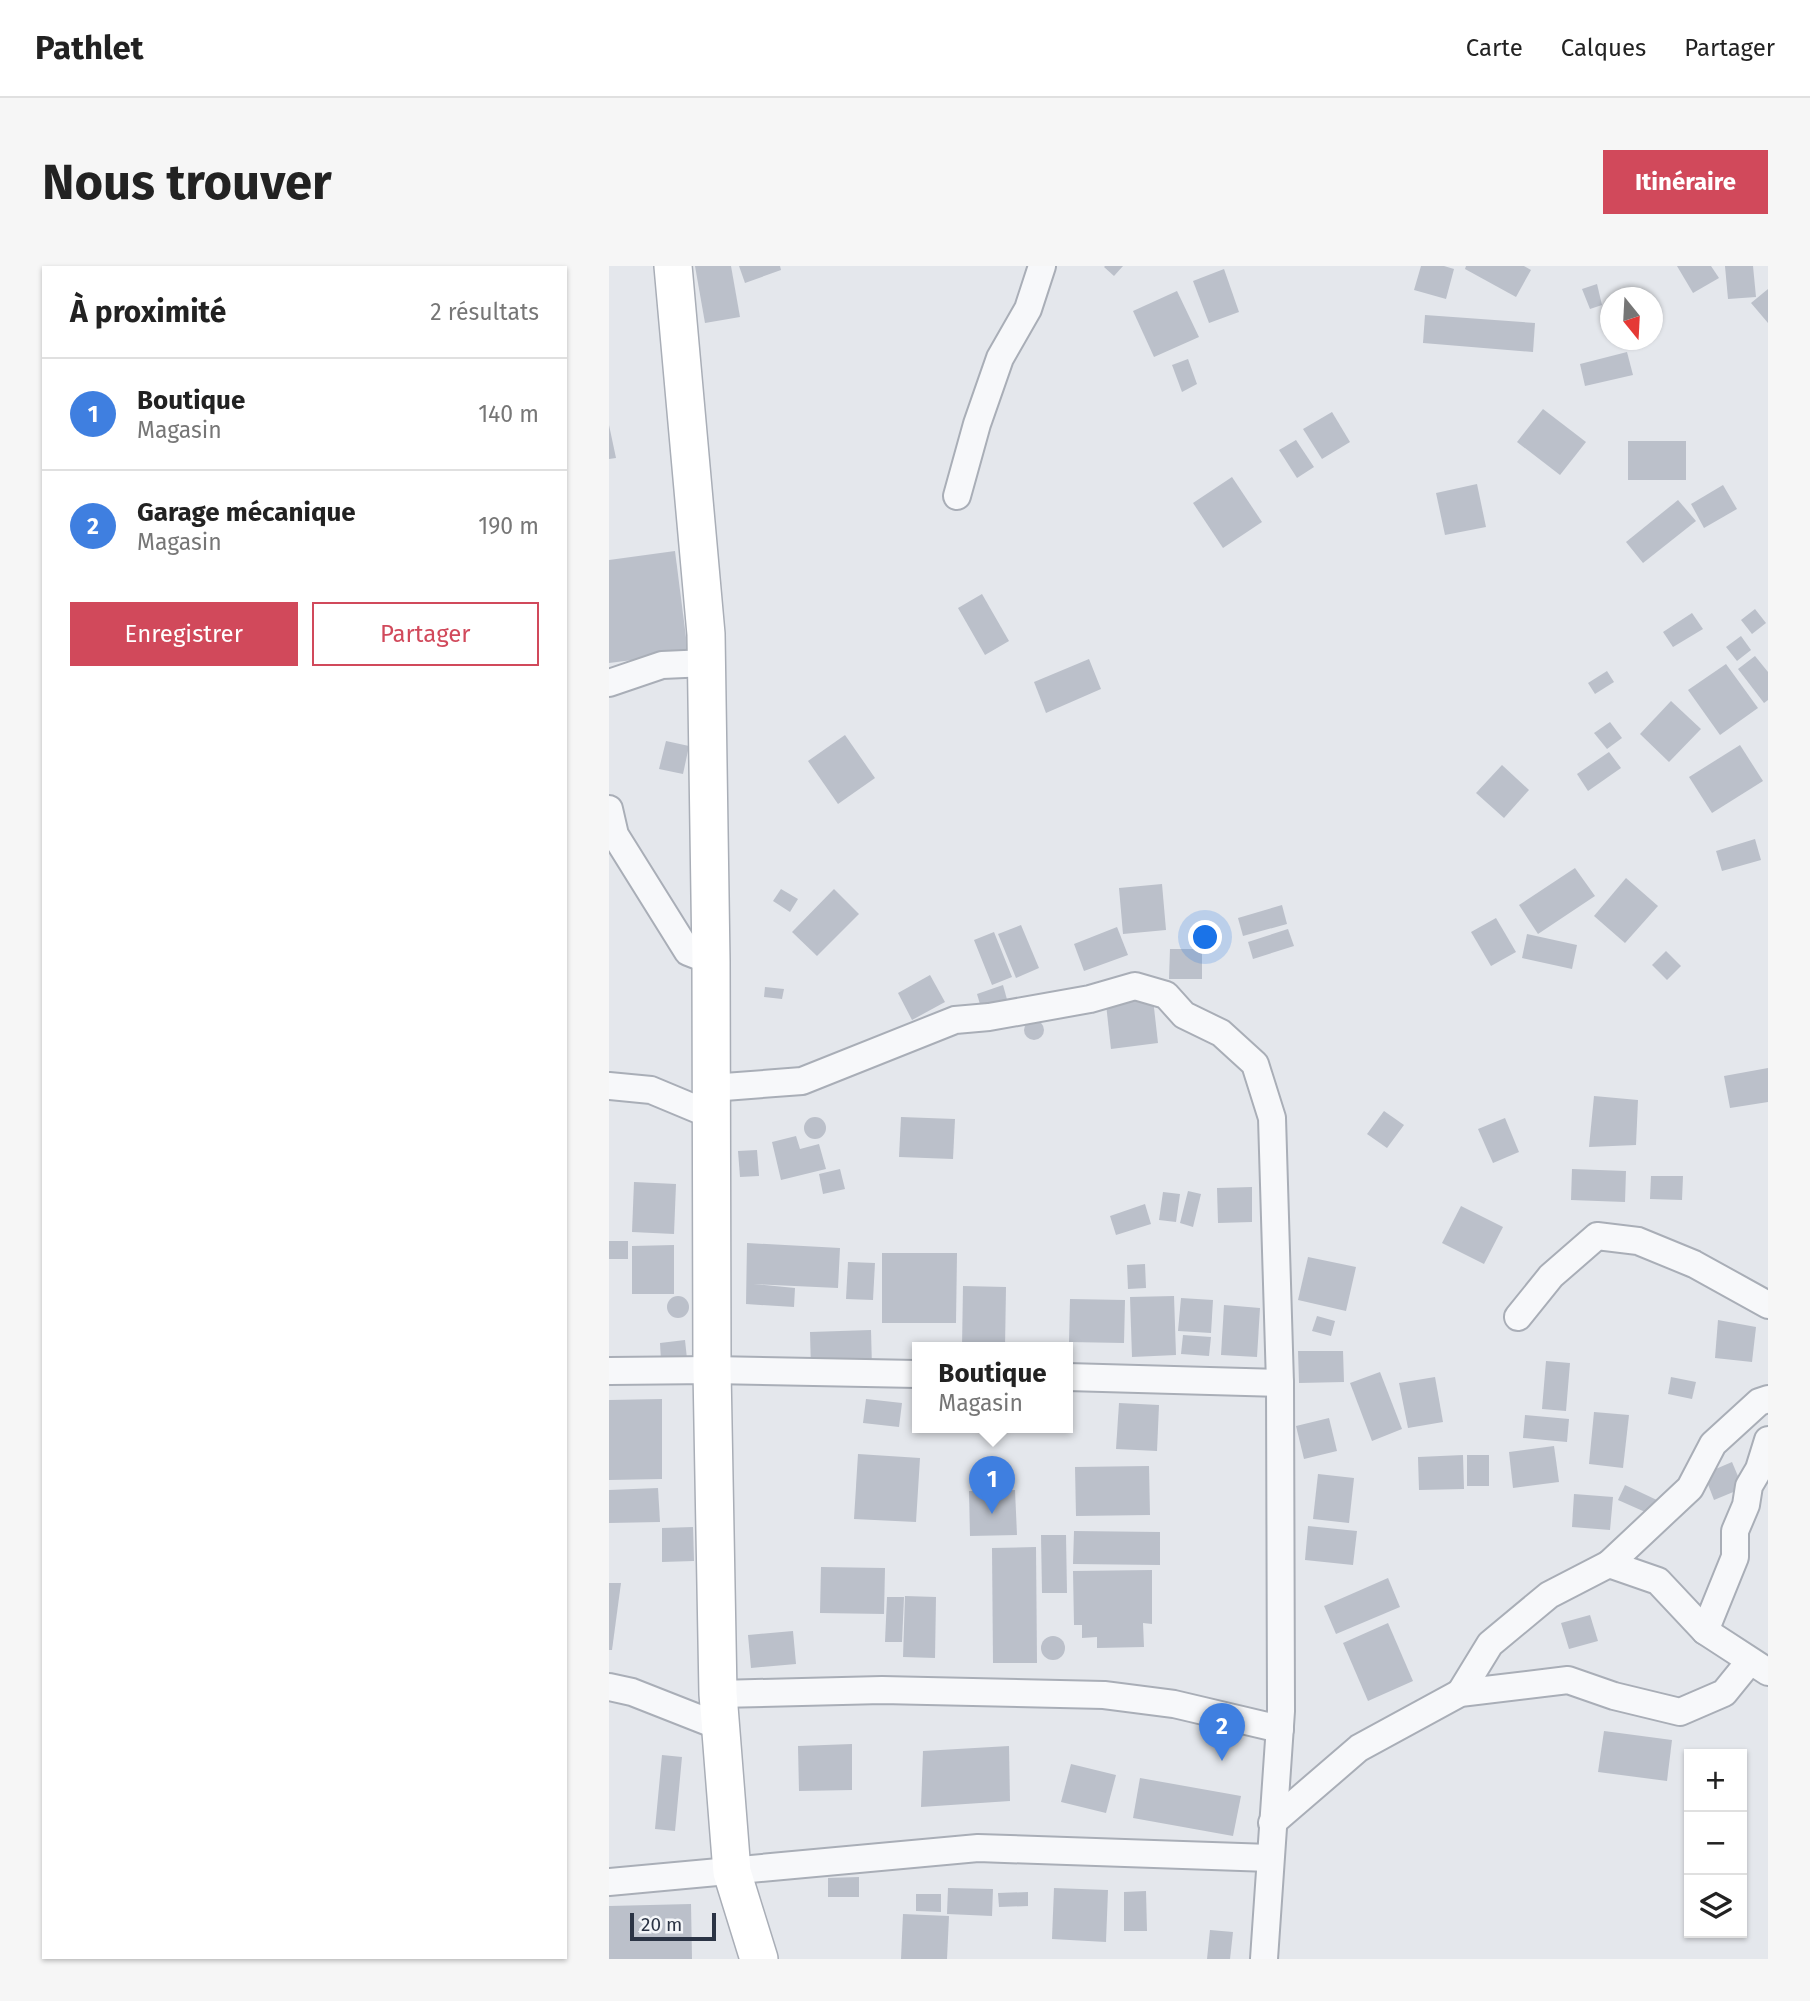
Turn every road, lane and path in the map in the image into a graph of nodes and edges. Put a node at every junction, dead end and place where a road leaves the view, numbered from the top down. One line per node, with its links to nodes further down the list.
1 (673, 266): 4 (street)
2 (1042, 266): 3 (street)
3 (957, 496)
4 (706, 663): 5 (street); 7 (street)
5 (609, 683)
6 (609, 809): 7 (street)
7 (711, 961): 9 (street)
8 (609, 1086): 9 (street)
9 (711, 1102): 12 (street); 16 (street)
10 (1768, 1305): 11 (street)
11 (1518, 1317)
12 (712, 1370): 13 (street); 14 (street); 24 (street)
13 (609, 1371)
14 (912, 1374)
15 (1073, 1377): 16 (street)
16 (1280, 1383): 25 (street)
17 (1768, 1399): 19 (street)
18 (1768, 1440): 20 (street)
19 (1609, 1564): 20 (street); 23 (street)
20 (1705, 1631): 21 (street)
21 (1759, 1667): 23 (street)
22 (609, 1687): 24 (street)
23 (1460, 1693): 26 (street)
24 (719, 1710): 25 (street); 28 (street)
25 (1280, 1729): 26 (street)
26 (1272, 1823): 27 (street)
27 (1269, 1858): 28 (street); 31 (street)
28 (732, 1872): 29 (street); 30 (street)
29 (609, 1882)
30 (759, 1959)
31 (1264, 1959)

